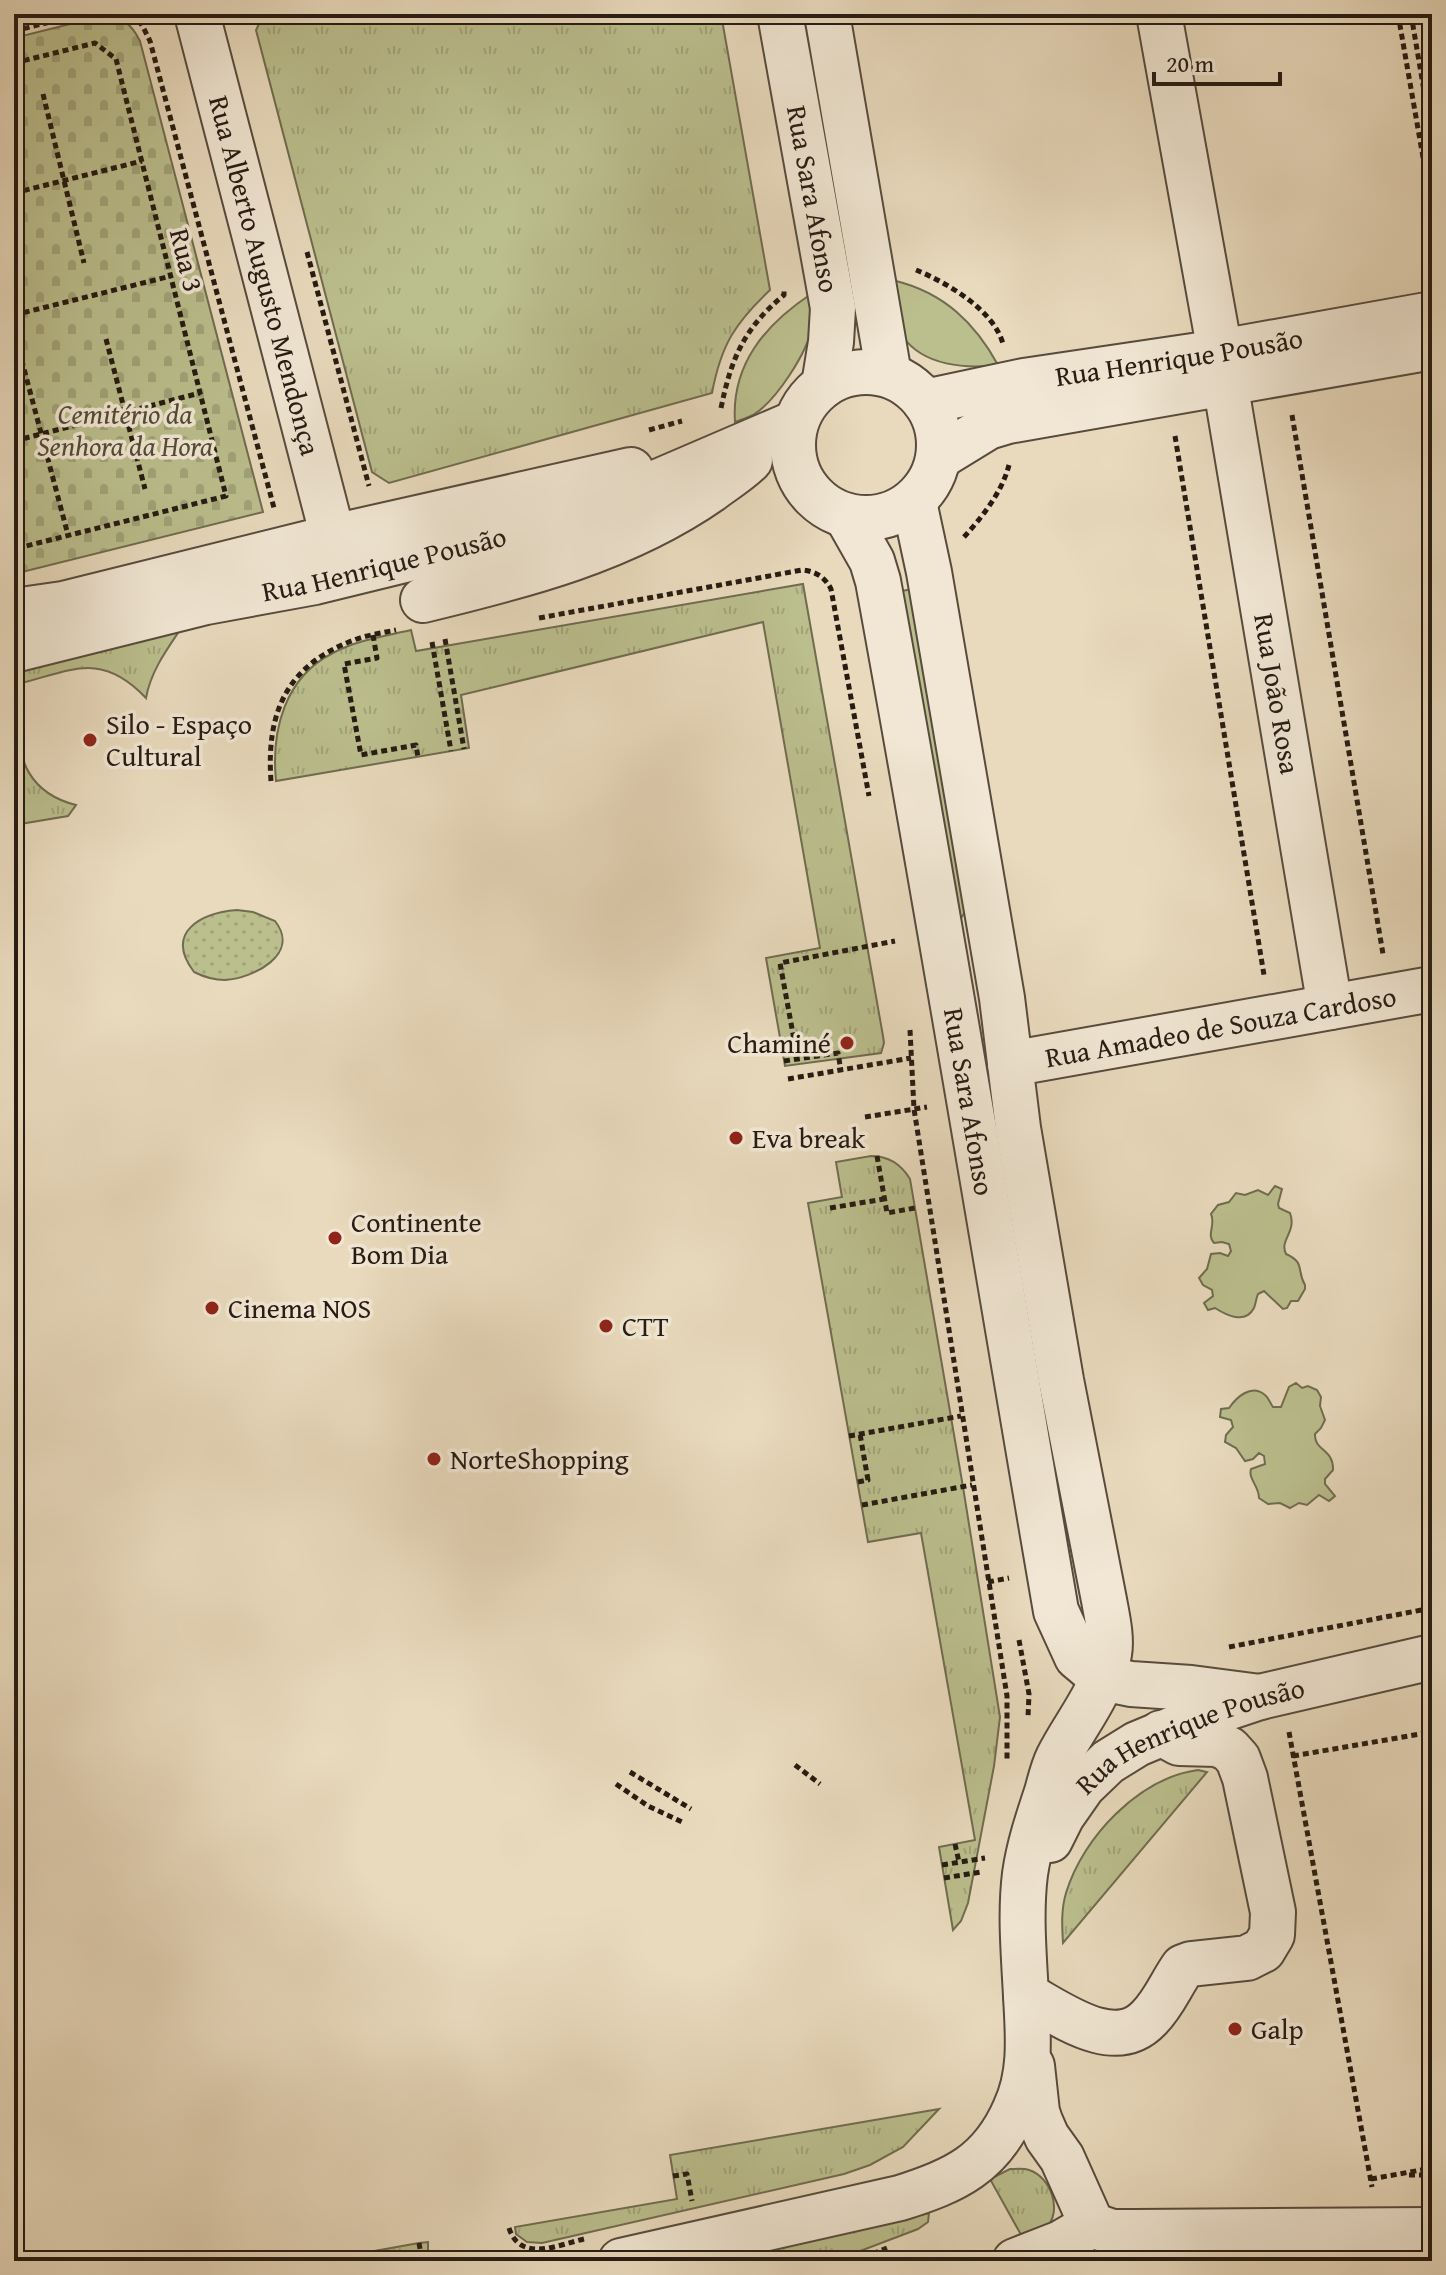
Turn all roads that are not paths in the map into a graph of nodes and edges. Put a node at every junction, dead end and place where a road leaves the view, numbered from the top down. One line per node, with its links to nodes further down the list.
1 (197, 14): 16 (street, Rua Alberto Augusto Mendonça)
2 (780, 14): 9 (street, Rua Sara Afonso)
3 (827, 14): 8 (street, Rua Sara Afonso)
4 (1159, 14): 7 (street, Rua João Rosa)
5 (1432, 314): 7 (street, Rua Henrique Pousão)
6 (1432, 347): 7 (street, Rua Henrique Pousão)
7 (1223, 367): 10 (street, Rua Henrique Pousão); 13 (street, Rua Henrique Pousão); 21 (street, Rua João Rosa)
8 (889, 375): 9 (street); 10 (street)
9 (824, 385): 11 (street)
10 (925, 402): 13 (street)
11 (795, 423): 12 (street, Rua Henrique Pousão); 15 (street); 18 (street, Rua Henrique Pousão)
12 (732, 428): 16 (street, Rua Henrique Pousão); 19 (street, Rua Henrique Pousão)
13 (939, 457): 14 (street)
14 (914, 502): 15 (street); 22 (street, Rua Sara Afonso)
15 (847, 517): 24 (street, Rua Sara Afonso)
16 (333, 537): 17 (street, Rua Henrique Pousão)
17 (14, 611)
18 (424, 625)
19 (14, 650)
20 (1432, 989): 21 (street, Rua Amadeo de Souza Cardoso)
21 (1330, 1007): 22 (street, Rua Amadeo de Souza Cardoso)
22 (1010, 1064): 24 (street, Rua Sara Afonso)
23 (1432, 1657): 25 (street, Rua Henrique Pousão)
24 (1102, 1678): 25 (street); 27 (street, Rua Henrique Pousão)
25 (1274, 1710): 26 (street, Rua Henrique Pousão)
26 (1161, 1733): 27 (street, Rua Henrique Pousão); 28 (street)
27 (1024, 1910): 28 (street, Rua Henrique Pousão)
28 (1026, 1995): 29 (street, Rua Henrique Pousão)
29 (1029, 2040): 30 (street, Rua Henrique Pousão); 31 (street, Rua Henrique Pousão)
30 (967, 2171): 31 (street, Rua Henrique Pousão); 34 (street, Rua Henrique Pousão)
31 (1086, 2213): 33 (street); 35 (street)
32 (1432, 2230): 33 (street)
33 (1305, 2246)
34 (608, 2249)
35 (1015, 2261)

